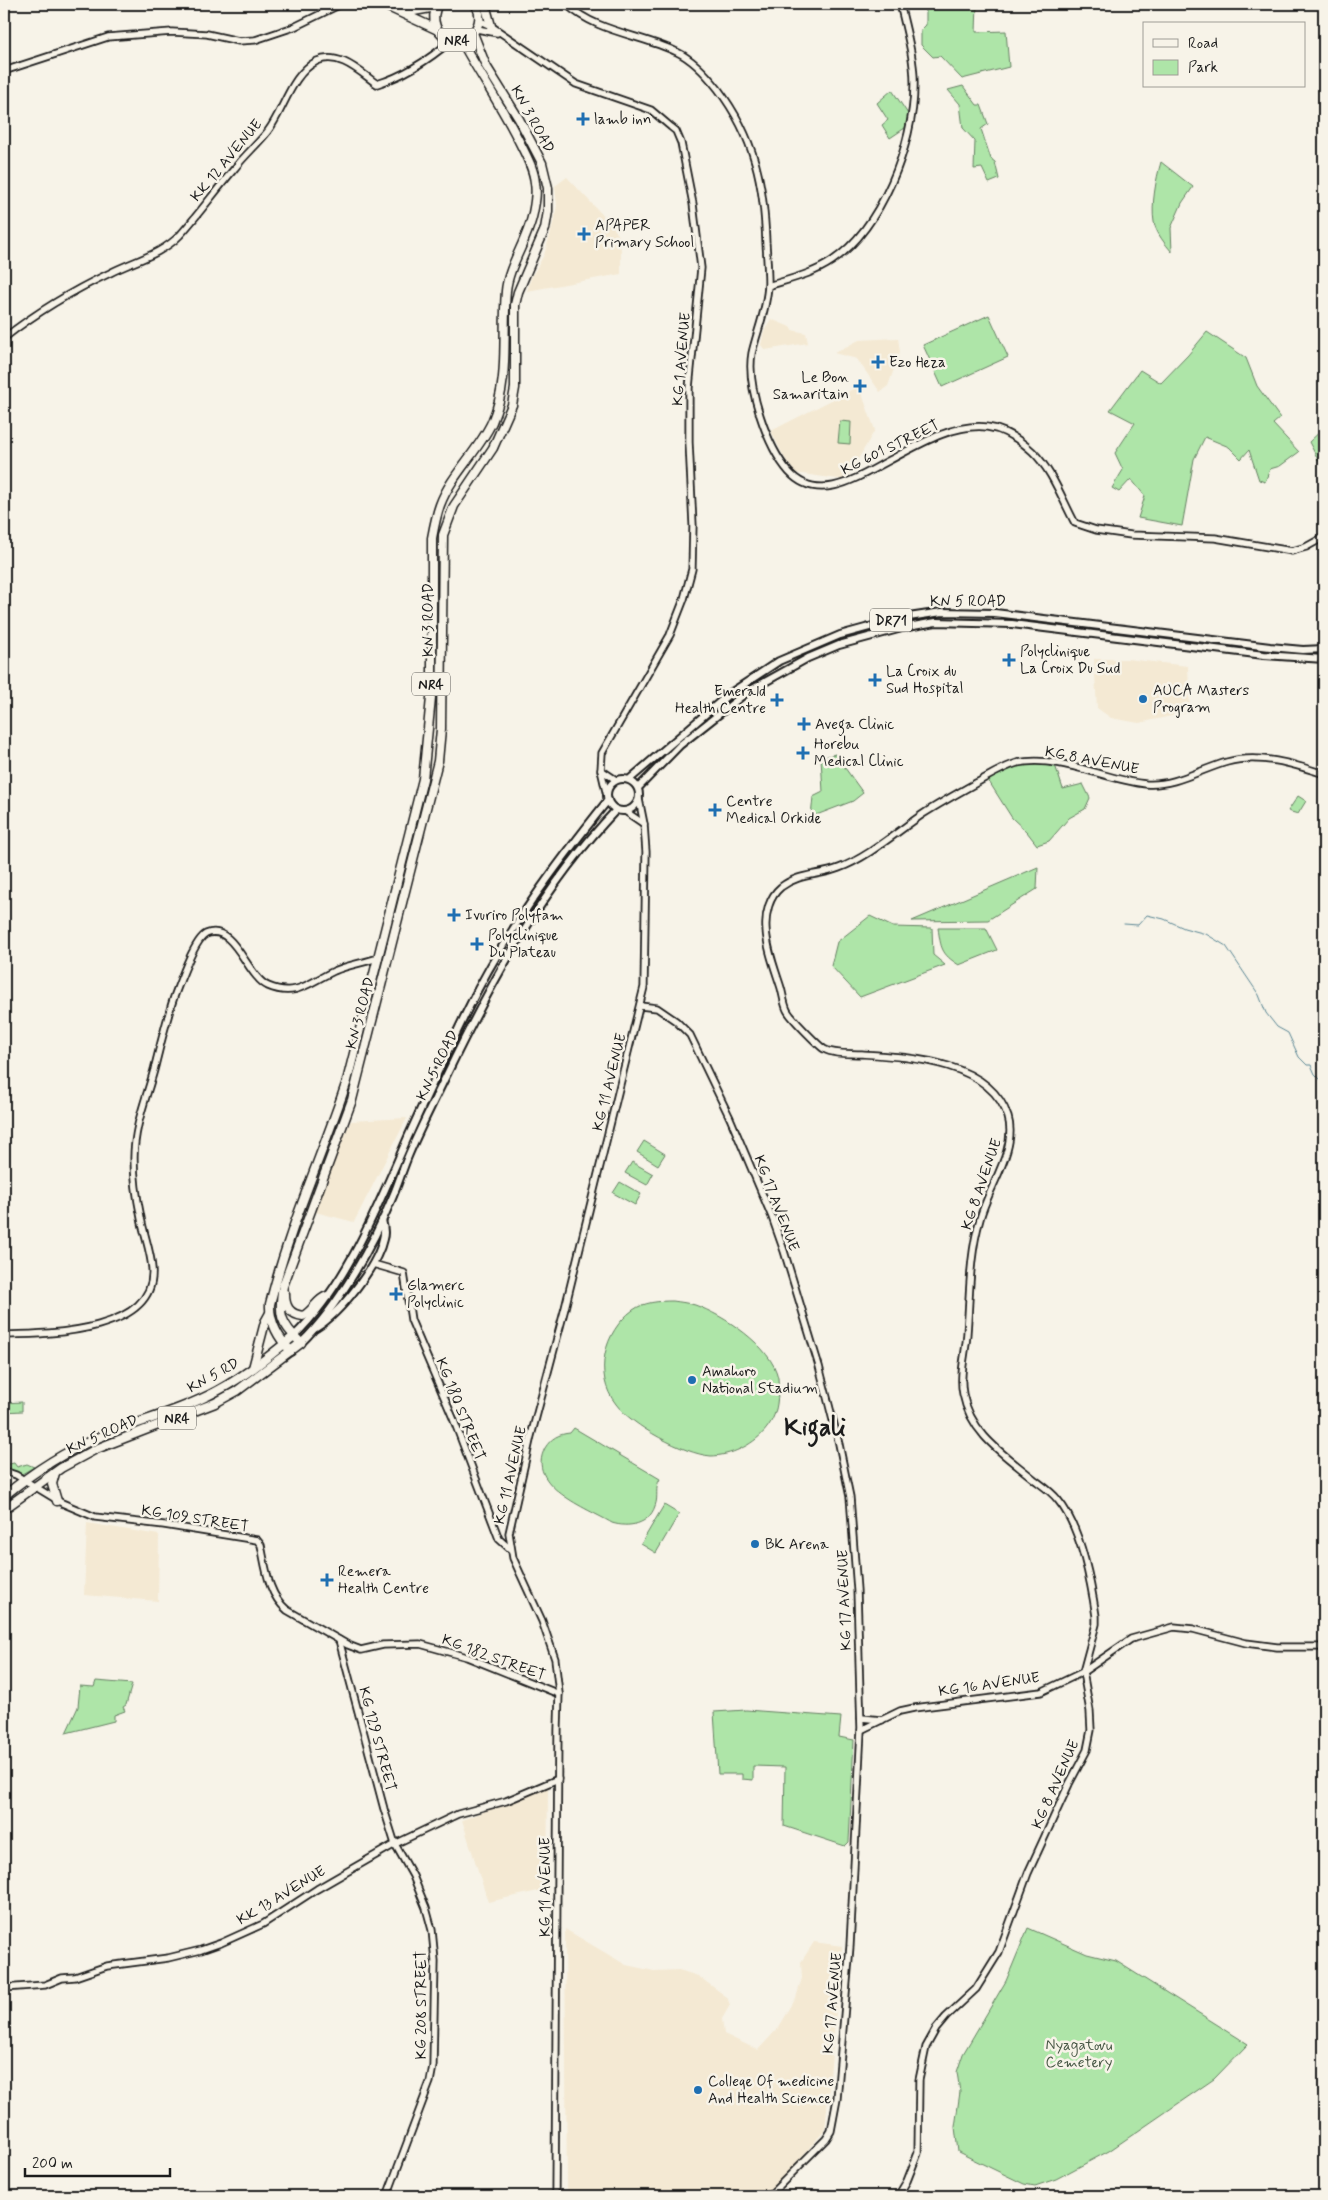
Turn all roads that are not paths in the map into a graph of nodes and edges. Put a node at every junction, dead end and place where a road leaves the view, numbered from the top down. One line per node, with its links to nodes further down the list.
1 (338, 4): 17 (street)
2 (382, 4): 11 (highway)
3 (394, 4): 8 (highway)
4 (475, 4): 9 (highway, NR4)
5 (485, 4): 10 (highway)
6 (566, 4): 18 (street, KG 601 STREET)
7 (900, 4): 18 (street)
8 (437, 5): 11 (highway, NR4)
9 (480, 21): 10 (street, KG 1 AVENUE); 12 (highway, NR4)
10 (491, 26): 13 (street, KG 1 AVENUE)
11 (438, 30): 14 (highway, NR4)
12 (475, 31): 13 (street, KG 1 AVENUE); 15 (highway, NR4); 16 (highway, NR4)
13 (503, 36): 27 (street, KG 1 AVENUE)
14 (452, 40): 15 (highway, NR4); 19 (street, KK 12 AVENUE)
15 (461, 40): 16 (highway, NR4)
16 (483, 68): 25 (highway, KN 3 ROAD / NR4); 26 (highway, KN 3 ROAD / NR4)
17 (4, 71)
18 (768, 286): 20 (street, KG 601 STREET)
19 (4, 338)
20 (1324, 536)
21 (959, 612): 22 (main road); 23 (main road, KN 5 ROAD / DR71); 30 (main road, KN 5 ROAD / DR71)
22 (959, 621): 24 (main road, KN 5 ROAD / DR71); 31 (main road, KN 5 ROAD / DR71)
23 (1324, 649)
24 (1324, 660)
25 (438, 761): 26 (highway); 40 (highway, KN 3 ROAD / NR4)
26 (425, 762): 37 (highway, KN 3 ROAD / NR4)
27 (601, 770): 29 (street); 32 (street, KG 1 AVENUE)
28 (1324, 774): 64 (street, KG 8 AVENUE)
29 (616, 780): 30 (main road); 32 (main road)
30 (630, 780): 31 (main road)
31 (638, 788): 33 (main road)
32 (607, 798): 34 (main road); 44 (main road, KN 5 ROAD)
33 (639, 799): 35 (main road); 36 (street, KG 11 AVENUE)
34 (616, 810): 35 (main road); 41 (main road, KN 5 ROAD)
35 (625, 811): 36 (street)
36 (644, 824): 38 (street, KG 11 AVENUE)
37 (378, 958): 39 (highway, KN 3 ROAD / NR4); 47 (street)
38 (640, 1006): 60 (street, KG 11 AVENUE); 66 (street, KG 17 AVENUE)
39 (337, 1112): 40 (highway); 45 (highway, KN 3 ROAD / NR4)
40 (347, 1114): 43 (highway, KN 3 ROAD / NR4)
41 (382, 1220): 42 (main road); 46 (main road, KN 5 ROAD)
42 (373, 1264): 46 (main road); 60 (street, KG 180 STREET)
43 (283, 1286): 44 (highway); 48 (highway, KN 3 ROAD / NR4)
44 (327, 1296): 48 (main road)
45 (270, 1313): 50 (highway); 52 (highway, KN 3 ROAD)
46 (313, 1330): 49 (main road, KN 5 ROAD)
47 (4, 1335)
48 (294, 1336): 49 (highway, NR4); 50 (highway, NR4)
49 (301, 1343): 51 (highway, NR4)
50 (284, 1344): 51 (highway); 52 (highway, NR4)
51 (291, 1351): 54 (highway, KN 5 ROAD / NR4)
52 (252, 1369): 55 (highway, KN 5 RD / NR4)
53 (4, 1471): 55 (street, KG 109 STREET)
54 (56, 1471): 56 (highway, NR4); 58 (highway)
55 (24, 1480): 56 (street, KG 109 STREET); 57 (highway, NR4)
56 (34, 1486): 58 (street, KG 109 STREET); 59 (highway, NR4)
57 (4, 1496)
58 (58, 1501): 61 (street, KG 109 STREET)
59 (4, 1509)
60 (510, 1548): 65 (street, KG 11 AVENUE)
61 (339, 1640): 63 (street, KG 109 STREET); 70 (street, KG 129 STREET)
62 (1324, 1647): 64 (street, KG 16 AVENUE)
63 (361, 1650): 65 (street, KG 182 STREET)
64 (1083, 1672): 67 (street, KG 16 AVENUE); 75 (street, KG 8 AVENUE)
65 (559, 1694): 69 (street, KG 11 AVENUE)
66 (861, 1718): 67 (street, KG 16 AVENUE); 68 (street, KG 17 AVENUE)
67 (882, 1720): 68 (street, KG 16 AVENUE)
68 (861, 1730): 74 (street, KG 17 AVENUE)
69 (558, 1779): 70 (street, KK 13 AVENUE); 73 (street, KG 11 AVENUE)
70 (395, 1844): 71 (street, KK 13 AVENUE); 72 (street, KG 208 STREET)
71 (4, 1988)
72 (387, 2196)
73 (555, 2196)
74 (769, 2196)
75 (898, 2196)

